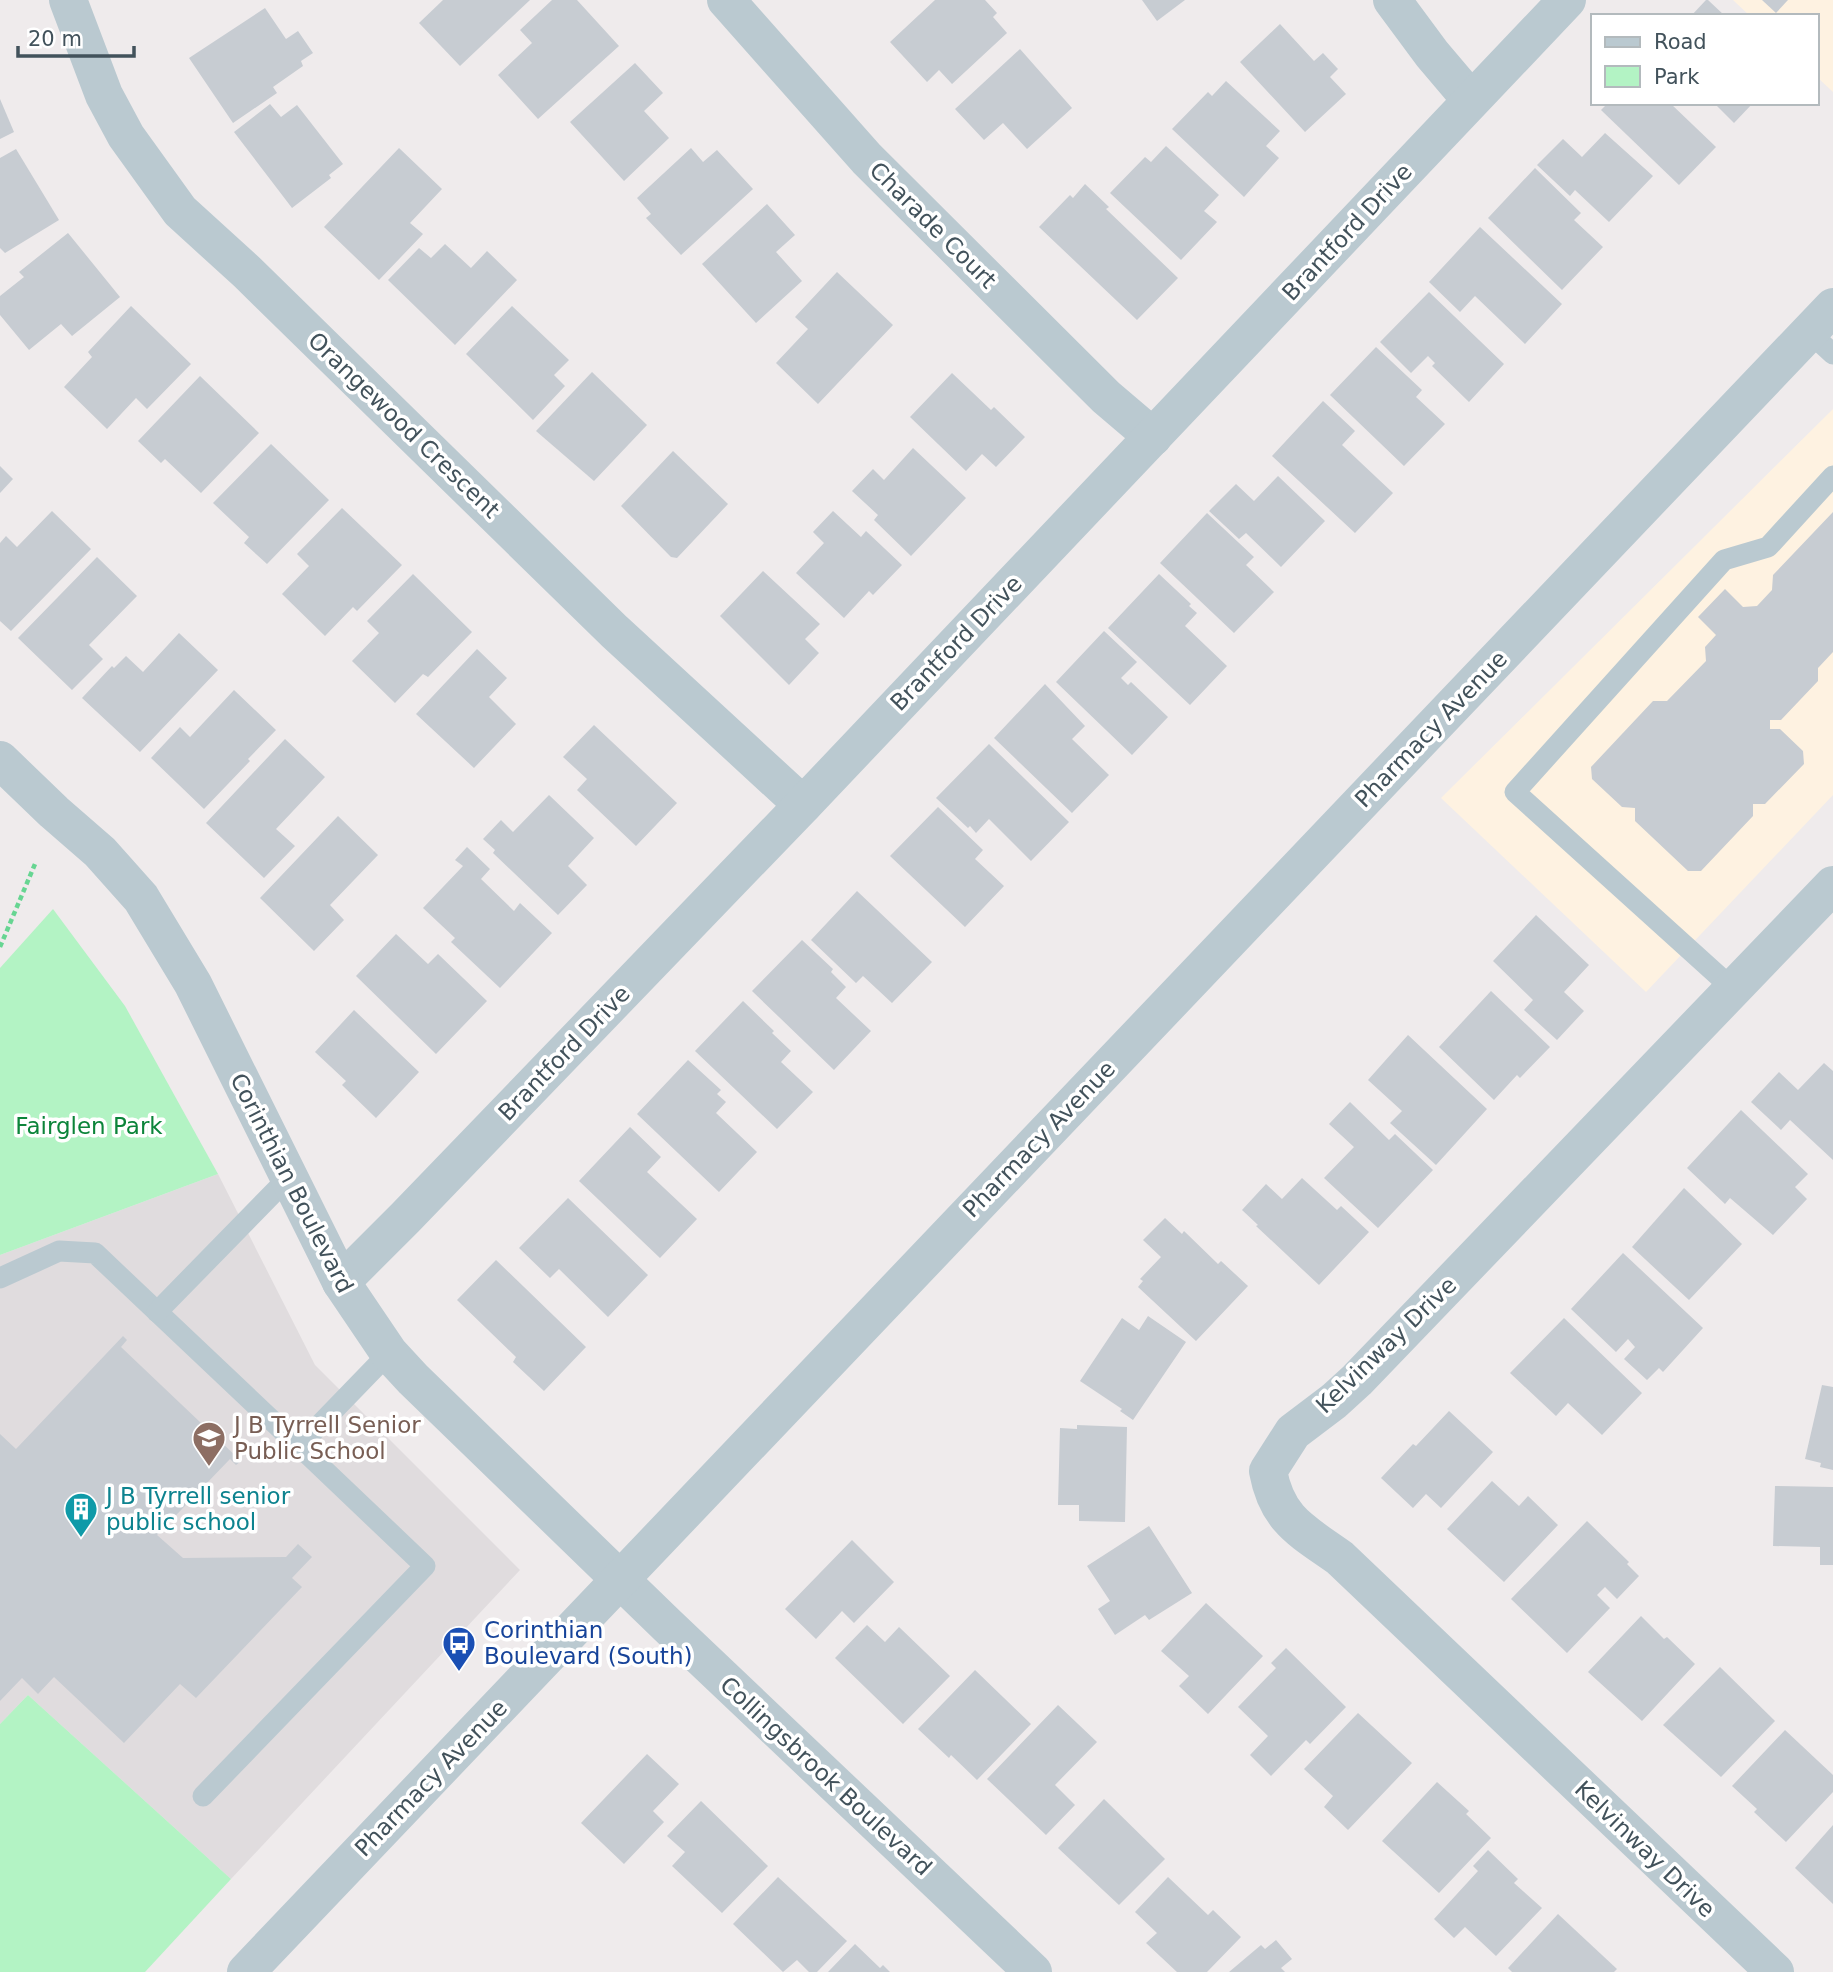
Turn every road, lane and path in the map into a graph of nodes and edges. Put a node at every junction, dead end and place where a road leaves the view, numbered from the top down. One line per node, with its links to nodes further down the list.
1 (68, 0): 10 (street, Orangewood Crescent)
2 (726, 0): 7 (street, Charade Court)
3 (1392, 0): 5 (street)
4 (1567, 0): 5 (street, Brantford Drive)
5 (1471, 100): 7 (street, Brantford Drive)
6 (1825, 331): 21 (street, Pharmacy Avenue)
7 (1153, 437): 10 (street, Brantford Drive)
8 (1833, 476): 14 (lane)
9 (0, 760): 15 (street, Corinthian Boulevard)
10 (803, 805): 17 (street, Brantford Drive)
11 (35, 864): 13 (path)
12 (1833, 885): 14 (street, Kelvinway Drive)
13 (0, 947)
14 (1733, 989): 25 (street, Kelvinway Drive)
15 (289, 1177): 17 (street, Corinthian Boulevard); 18 (lane)
16 (0, 1278): 18 (lane)
17 (341, 1282): 19 (street, Corinthian Boulevard)
18 (157, 1312): 20 (lane)
19 (389, 1353): 20 (lane); 21 (street, Corinthian Boulevard)
20 (299, 1446): 22 (lane)
21 (620, 1580): 23 (street, Pharmacy Avenue); 24 (street, Collingsbrook Boulevard)
22 (203, 1796)
23 (246, 1972)
24 (1033, 1972)
25 (1775, 1972)

